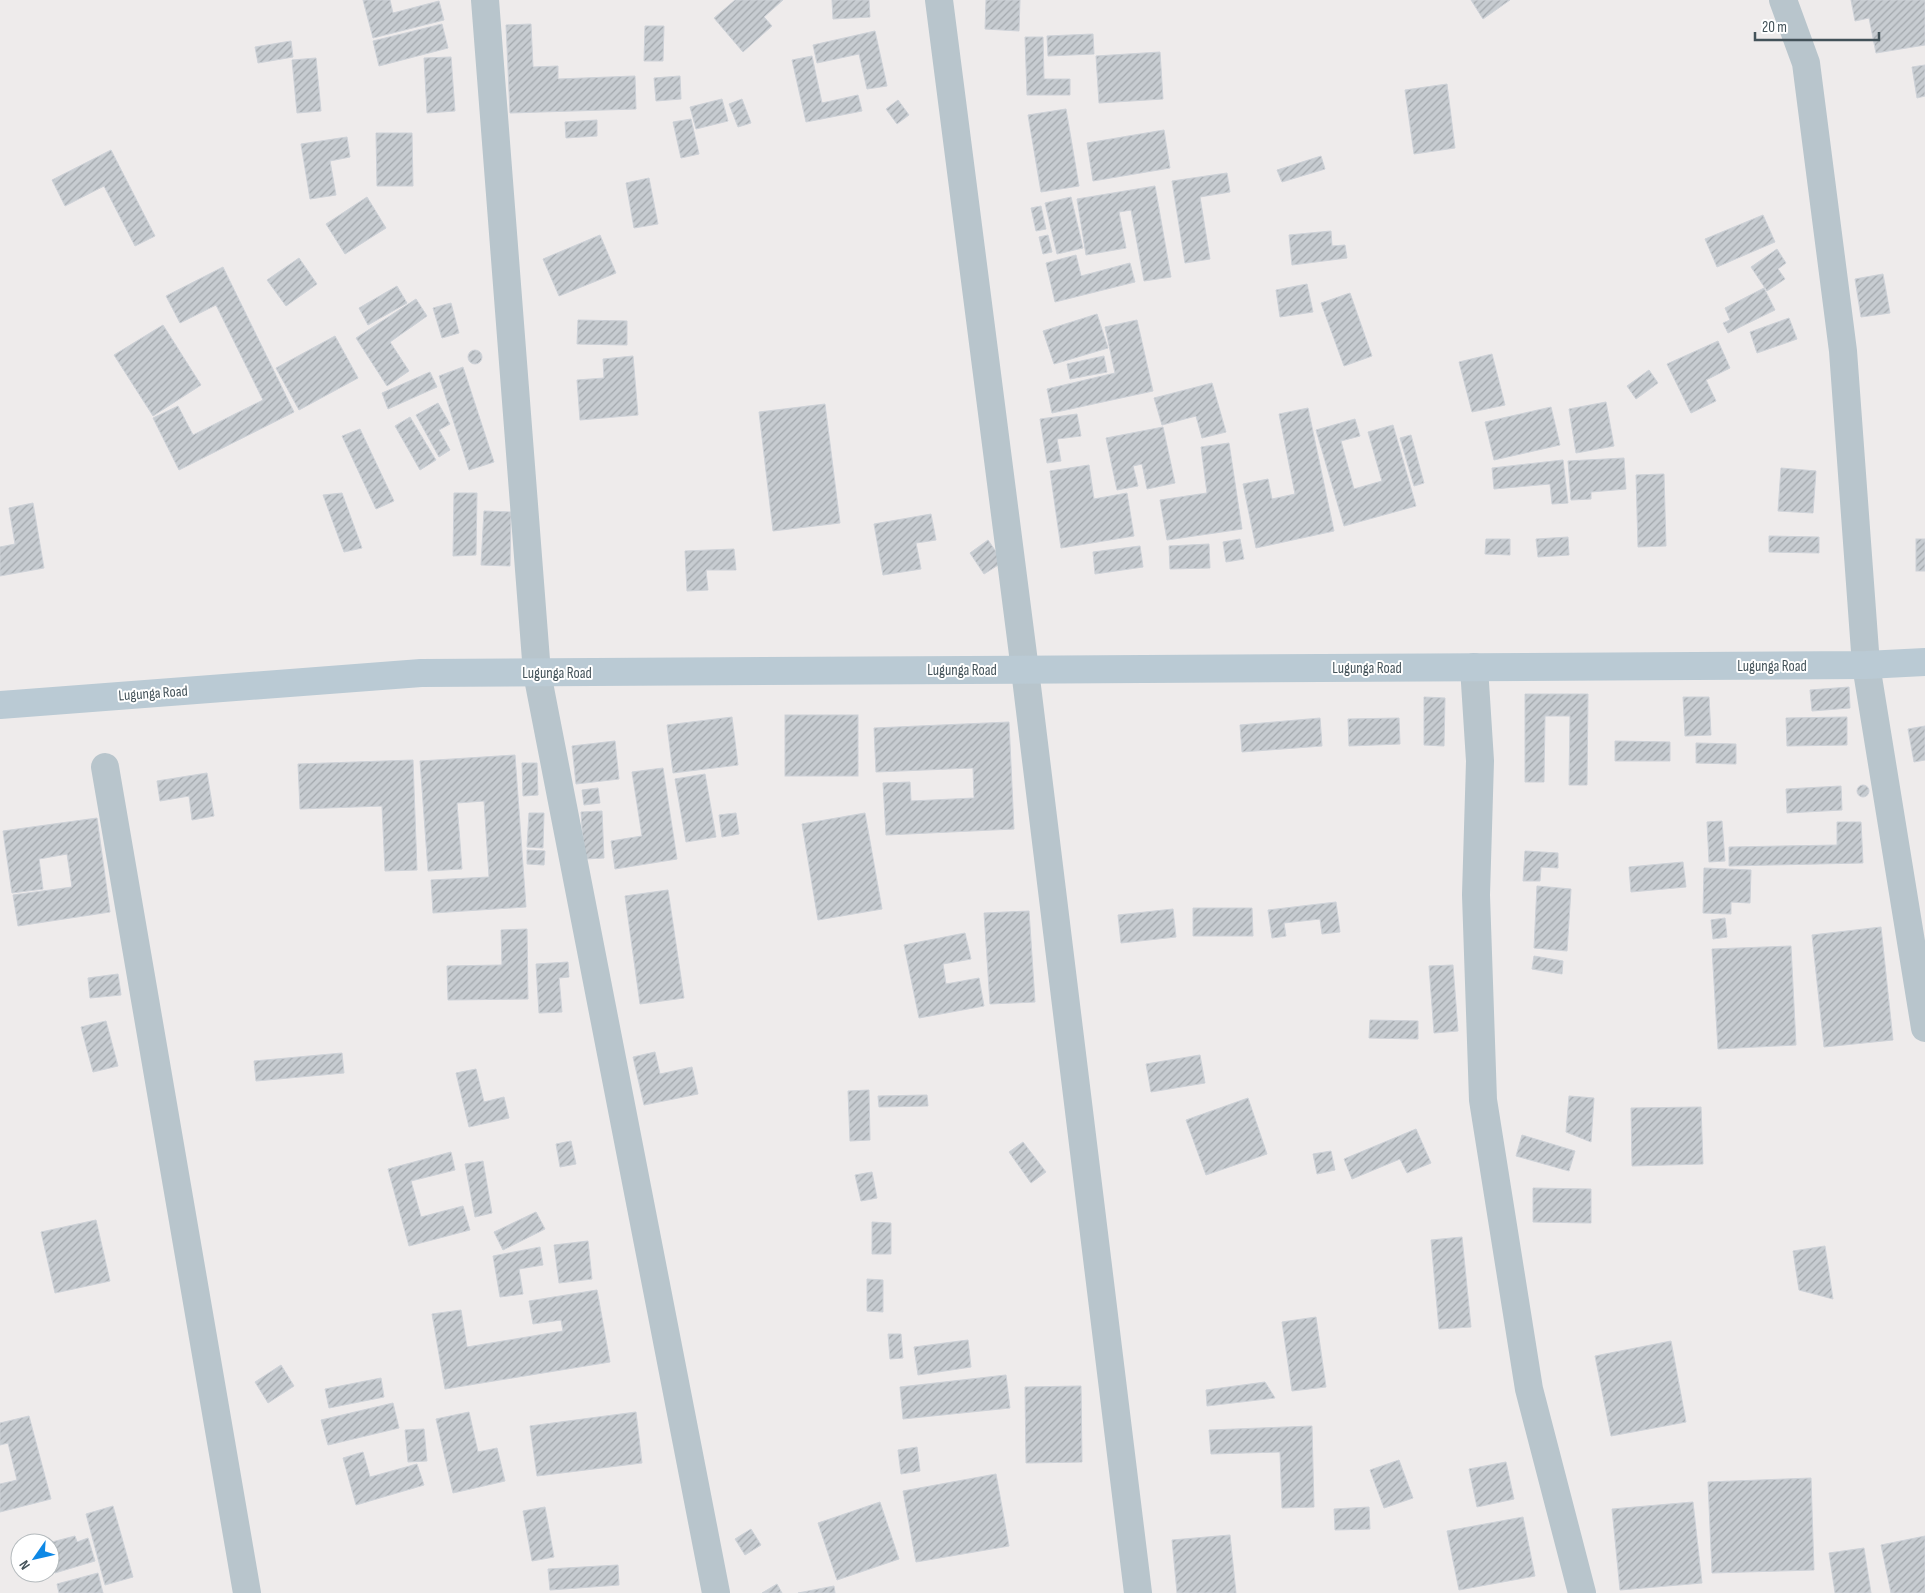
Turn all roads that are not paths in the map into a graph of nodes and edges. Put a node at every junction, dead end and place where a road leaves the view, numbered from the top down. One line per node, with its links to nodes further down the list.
1 (485, 0): 8 (street)
2 (940, 0): 7 (street)
3 (1783, 0): 5 (street)
4 (1925, 662): 5 (street, Lugunga Road)
5 (1866, 665): 6 (street, Lugunga Road); 11 (street)
6 (1474, 668): 7 (street, Lugunga Road); 15 (street)
7 (1025, 670): 8 (street, Lugunga Road); 14 (street)
8 (537, 673): 9 (street, Lugunga Road); 13 (street)
9 (0, 705)
10 (105, 767): 12 (street)
11 (1925, 1028)
12 (247, 1593)
13 (716, 1593)
14 (1138, 1593)
15 (1582, 1593)

